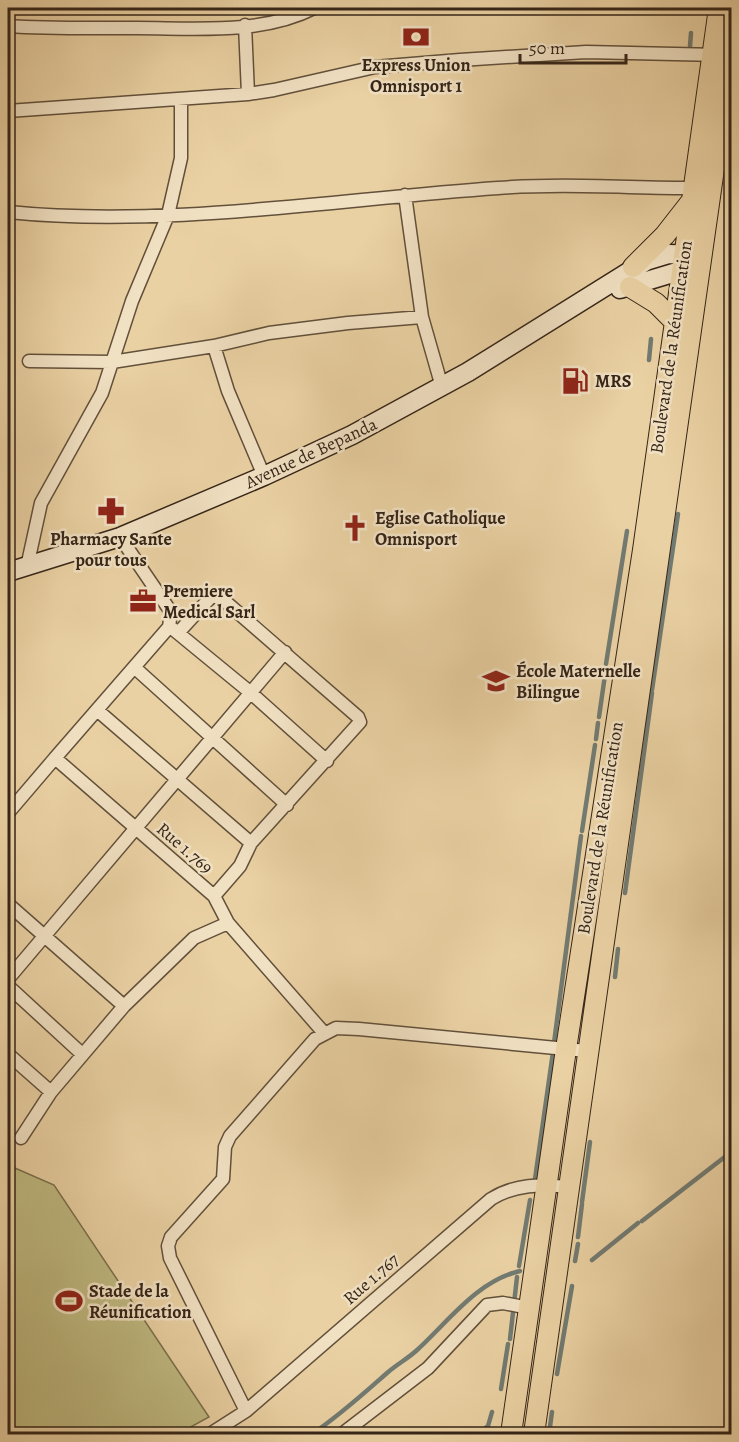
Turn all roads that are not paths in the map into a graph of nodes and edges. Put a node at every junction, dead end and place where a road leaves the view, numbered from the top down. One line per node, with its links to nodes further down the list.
1 (314, 8): 3 (street)
2 (719, 8): 5 (main road, Boulevard de la Réunification)
3 (245, 25): 4 (street); 6 (street)
4 (8, 26)
5 (727, 47): 6 (street); 9 (main road, Boulevard de la Réunification); 13 (main road)
6 (248, 94): 7 (street)
7 (181, 99): 8 (street); 12 (street)
8 (8, 111)
9 (693, 194): 10 (street); 13 (main road, Boulevard de la Réunification); 14 (main road)
10 (405, 195): 12 (street); 17 (street)
11 (8, 212): 12 (street)
12 (168, 215): 21 (street)
13 (692, 262): 14 (main road, Avenue de Bepanda); 15 (main road, Avenue de Bepanda); 18 (main road, Boulevard de la Réunification); 49 (main road)
14 (633, 267): 16 (main road, Avenue de Bepanda)
15 (630, 287): 16 (main road, Avenue de Bepanda); 18 (main road)
16 (595, 293): 22 (main road, Avenue de Bepanda)
17 (422, 317): 19 (street); 22 (street)
18 (675, 322): 48 (main road, Boulevard de la Réunification)
19 (214, 346): 21 (street); 23 (street)
20 (29, 361): 21 (street)
21 (111, 362): 25 (street)
22 (442, 387): 23 (main road, Avenue de Bepanda)
23 (264, 476): 24 (main road, Avenue de Bepanda)
24 (120, 537): 25 (main road, Avenue de Bepanda); 27 (street)
25 (27, 567): 26 (main road, Avenue de Bepanda)
26 (8, 572)
27 (173, 630): 28 (street); 29 (street); 30 (street)
28 (285, 652): 30 (street); 34 (street)
29 (134, 667): 31 (street); 32 (street)
30 (251, 693): 32 (street); 34 (street)
31 (97, 710): 33 (street); 35 (street)
32 (213, 737): 35 (street); 36 (street)
33 (55, 759): 37 (street); 38 (street, Rue 1.769)
34 (327, 761): 36 (street)
35 (178, 780): 38 (street); 39 (street)
36 (287, 805): 39 (street)
37 (8, 813)
38 (137, 830): 40 (street, Rue 1.769); 43 (street)
39 (251, 843): 40 (street)
40 (214, 896): 42 (street, Rue 1.769)
41 (8, 904): 43 (street)
42 (228, 923): 46 (street); 47 (street, Rue 1.769)
43 (45, 936): 44 (street); 46 (street)
44 (8, 979)
45 (8, 986): 51 (street)
46 (124, 1006): 51 (street)
47 (324, 1032): 48 (street); 57 (street)
48 (566, 1049): 49 (street); 54 (main road, Boulevard de la Réunification)
49 (587, 1051): 55 (main road)
50 (8, 1054): 52 (street)
51 (82, 1054): 52 (street)
52 (51, 1092): 53 (street)
53 (21, 1138)
54 (546, 1185): 55 (street, Rue 1.767); 56 (main road, Boulevard de la Réunification); 57 (street, Rue 1.767)
55 (568, 1187): 61 (main road)
56 (529, 1308): 59 (street); 60 (main road, Boulevard de la Réunification)
57 (246, 1411): 58 (street, Rue 1.767)
58 (210, 1434)
59 (342, 1434)
60 (511, 1434)
61 (534, 1434)

